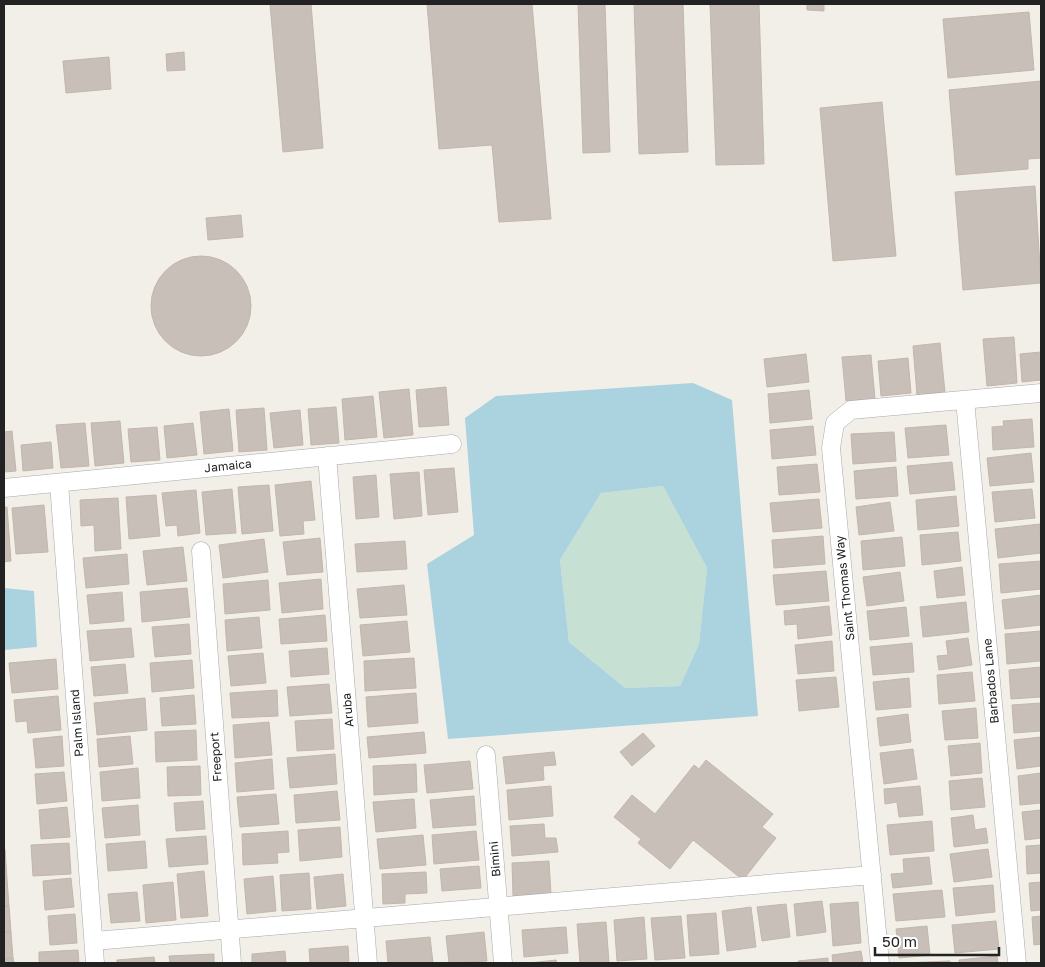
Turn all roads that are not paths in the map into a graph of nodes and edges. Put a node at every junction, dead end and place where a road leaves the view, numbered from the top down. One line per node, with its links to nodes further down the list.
1 (1041, 393): 2 (street, Saint Thomas Way)
2 (965, 400): 9 (street, Saint Thomas Way); 19 (street, Barbados Lane)
3 (452, 444): 4 (street, Jamaica)
4 (327, 456): 5 (street, Jamaica); 11 (street, Aruba)
5 (59, 483): 6 (street, Jamaica); 13 (street, Palm Island)
6 (4, 488)
7 (201, 551): 12 (street, Freeport)
8 (486, 755): 10 (street, Bimini)
9 (872, 874): 10 (street); 18 (street, Saint Thomas Way)
10 (499, 907): 11 (street); 17 (street, Bimini)
11 (364, 919): 12 (street); 16 (street, Aruba)
12 (230, 928): 13 (street); 15 (street, Freeport)
13 (94, 942): 14 (street, Palm Island)
14 (95, 963)
15 (232, 963)
16 (368, 963)
17 (503, 963)
18 (880, 963)
19 (1017, 963)

